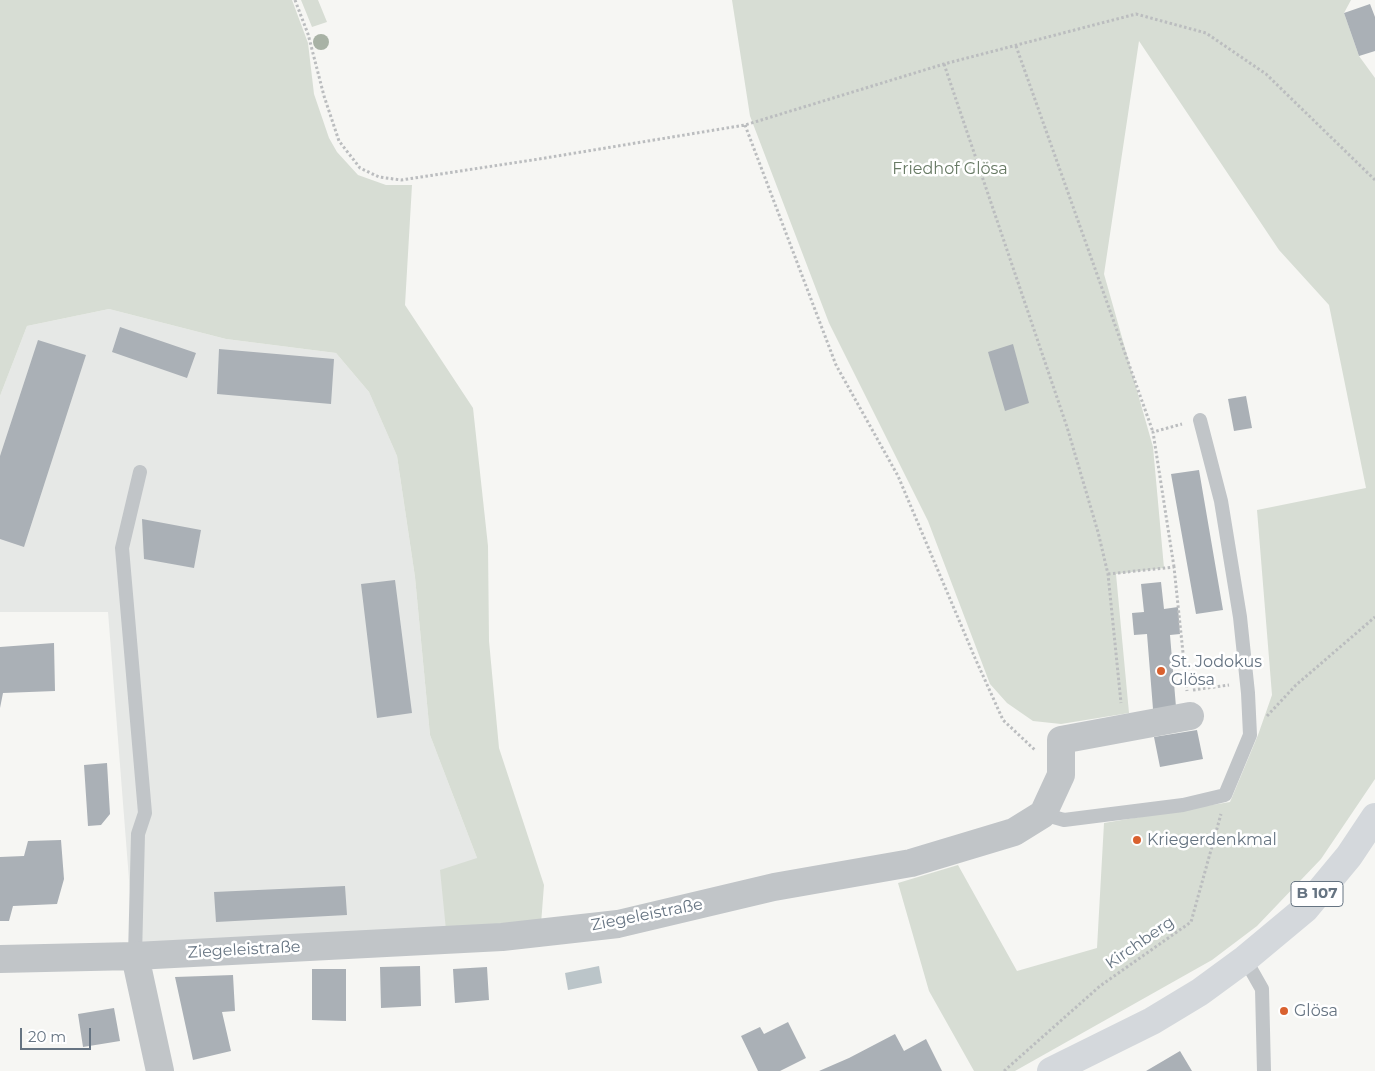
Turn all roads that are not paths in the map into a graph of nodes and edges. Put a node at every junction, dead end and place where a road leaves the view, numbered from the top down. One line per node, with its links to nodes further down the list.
1 (1200, 420): 4 (lane)
2 (140, 472): 6 (lane)
3 (1189, 703): 4 (street)
4 (1043, 814): 6 (street, Ziegeleistraße)
5 (1375, 817): 8 (main road, B 107)
6 (135, 956): 7 (street, Ziegeleistraße); 9 (street)
7 (0, 959)
8 (1246, 959): 10 (main road, B 107); 11 (lane)
9 (160, 1071)
10 (1051, 1071)
11 (1264, 1071)

